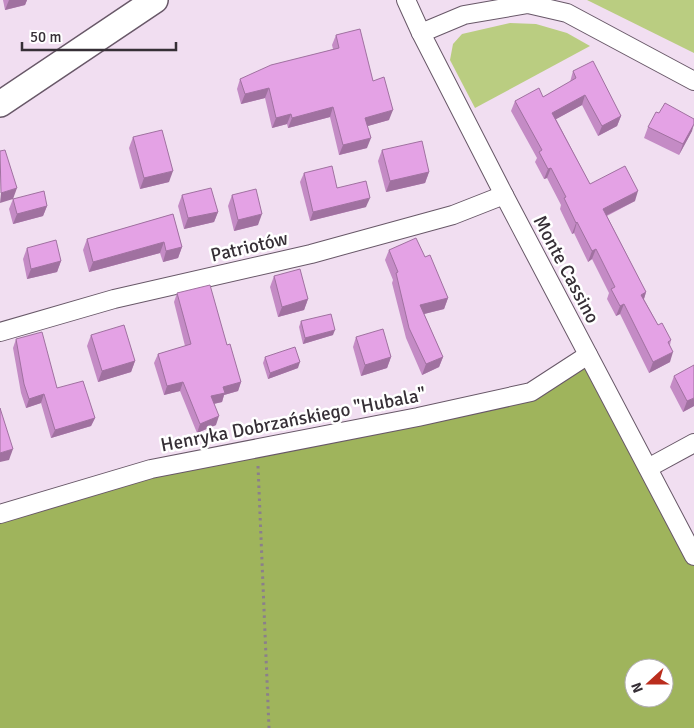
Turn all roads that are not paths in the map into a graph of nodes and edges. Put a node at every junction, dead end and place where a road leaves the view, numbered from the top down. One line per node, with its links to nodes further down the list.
1 (155, 0): 5 (main road)
2 (406, 0): 3 (street, Monte Cassino)
3 (421, 33): 4 (street); 6 (street, Monte Cassino)
4 (694, 81)
5 (0, 104)
6 (504, 195): 7 (street, Patriotów); 8 (street, Monte Cassino)
7 (0, 332)
8 (588, 355): 10 (street, Monte Cassino); 11 (street, Henryka Dobrzańskiego "Hubala")
9 (694, 443): 10 (street)
10 (648, 468): 12 (street, Monte Cassino)
11 (0, 514)
12 (694, 556)

